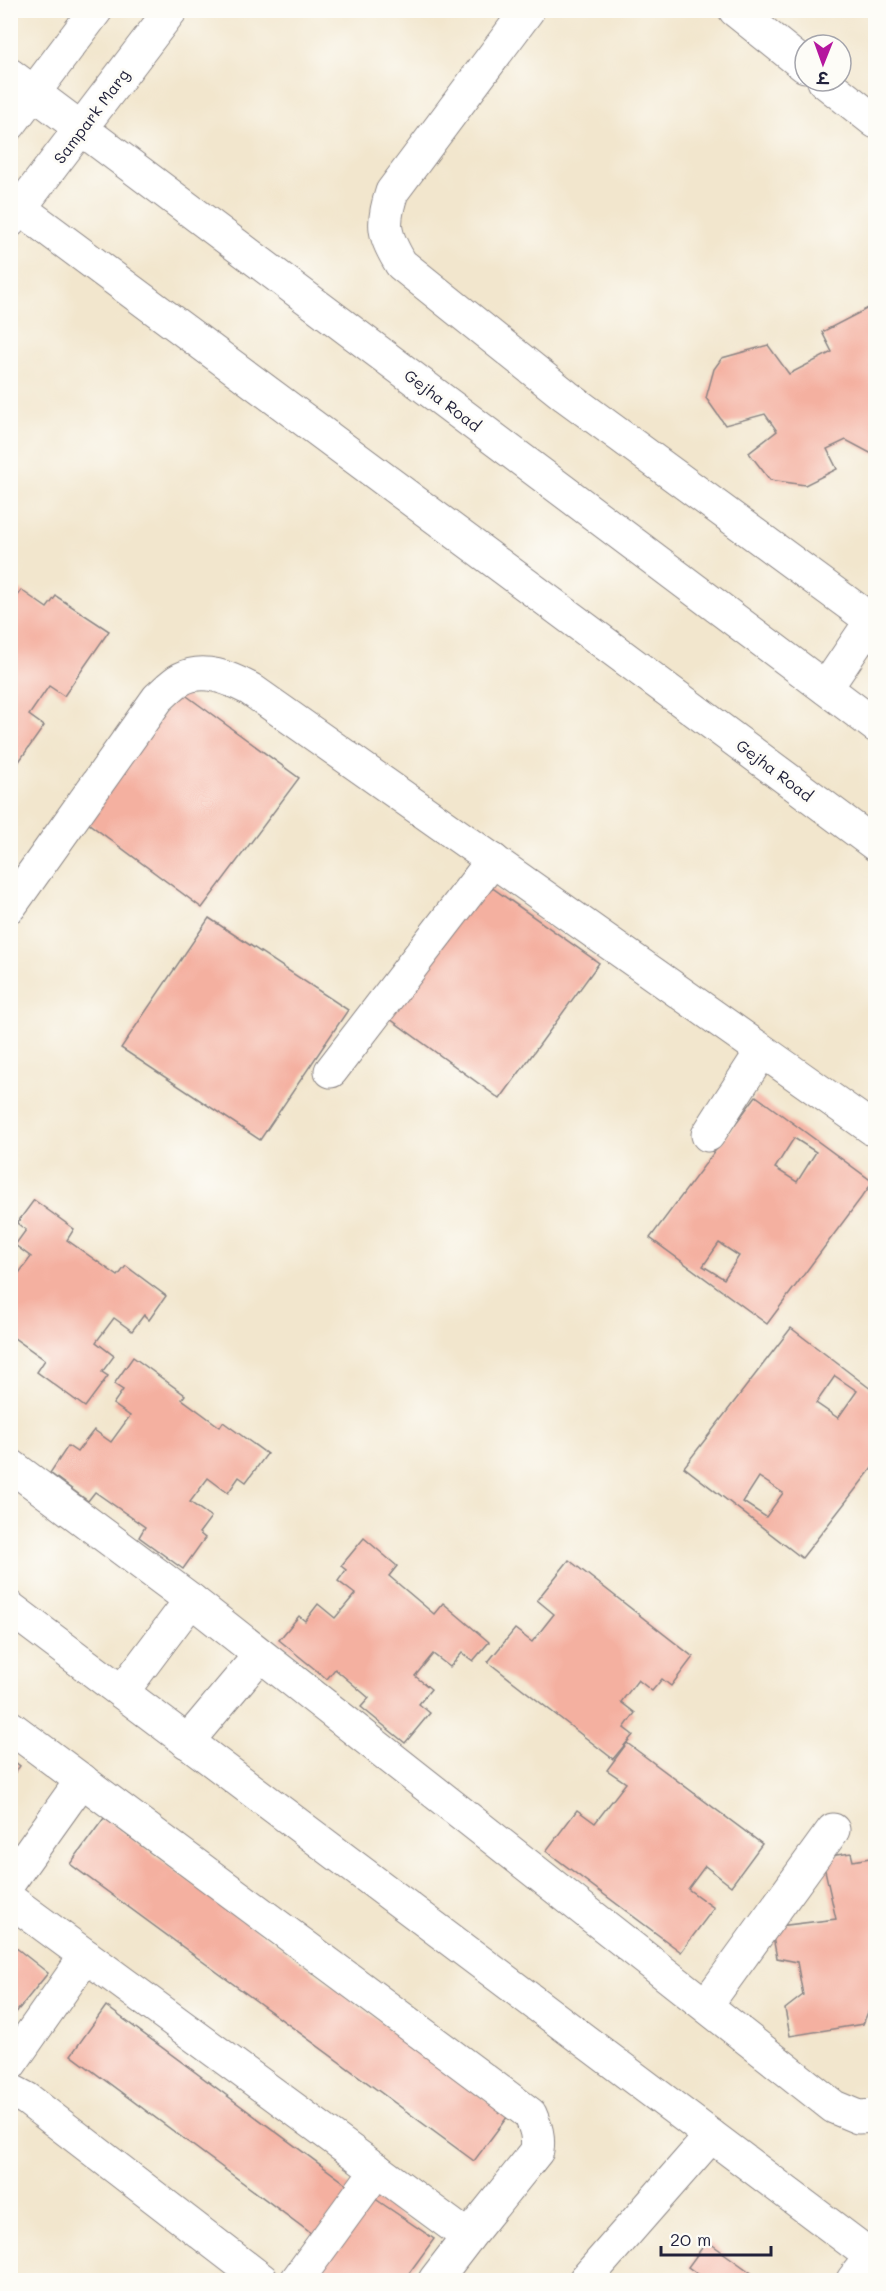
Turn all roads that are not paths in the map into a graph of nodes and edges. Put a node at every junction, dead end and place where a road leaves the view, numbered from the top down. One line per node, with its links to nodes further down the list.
1 (96, 10): 6 (street)
2 (171, 10): 10 (street, Sampark Marg)
3 (528, 10): 12 (street)
4 (735, 10): 5 (street)
5 (793, 56)
6 (23, 84): 9 (street); 10 (street, Gejha Road)
7 (839, 93): 8 (street)
8 (876, 122)
9 (10, 124)
10 (82, 129): 11 (street, Sampark Marg); 13 (street, Gejha Road)
11 (14, 210): 15 (street, Gejha Road)
12 (873, 617): 13 (street)
13 (826, 688): 14 (street, Gejha Road)
14 (876, 726)
15 (876, 845)
16 (493, 860): 17 (street); 18 (street); 19 (street)
17 (10, 906)
18 (762, 1051): 20 (street); 21 (street)
19 (331, 1071)
20 (876, 1131)
21 (708, 1135)
22 (10, 1465): 23 (street)
23 (191, 1600): 25 (street); 26 (street)
24 (10, 1608): 26 (street)
25 (260, 1655): 28 (street); 34 (street)
26 (122, 1692): 28 (street)
27 (10, 1727): 29 (street)
28 (187, 1742): 38 (street)
29 (82, 1780): 31 (street); 40 (street)
30 (833, 1830): 34 (street)
31 (10, 1881)
32 (10, 1900): 33 (street)
33 (86, 1956): 35 (street); 39 (street)
34 (706, 2005): 37 (street)
35 (10, 2064)
36 (10, 2090): 42 (street)
37 (876, 2116)
38 (711, 2136): 41 (street); 45 (street)
39 (377, 2170): 40 (street); 43 (street)
40 (468, 2237): 44 (street)
41 (866, 2266)
42 (262, 2280)
43 (297, 2280)
44 (435, 2280)
45 (585, 2280)

